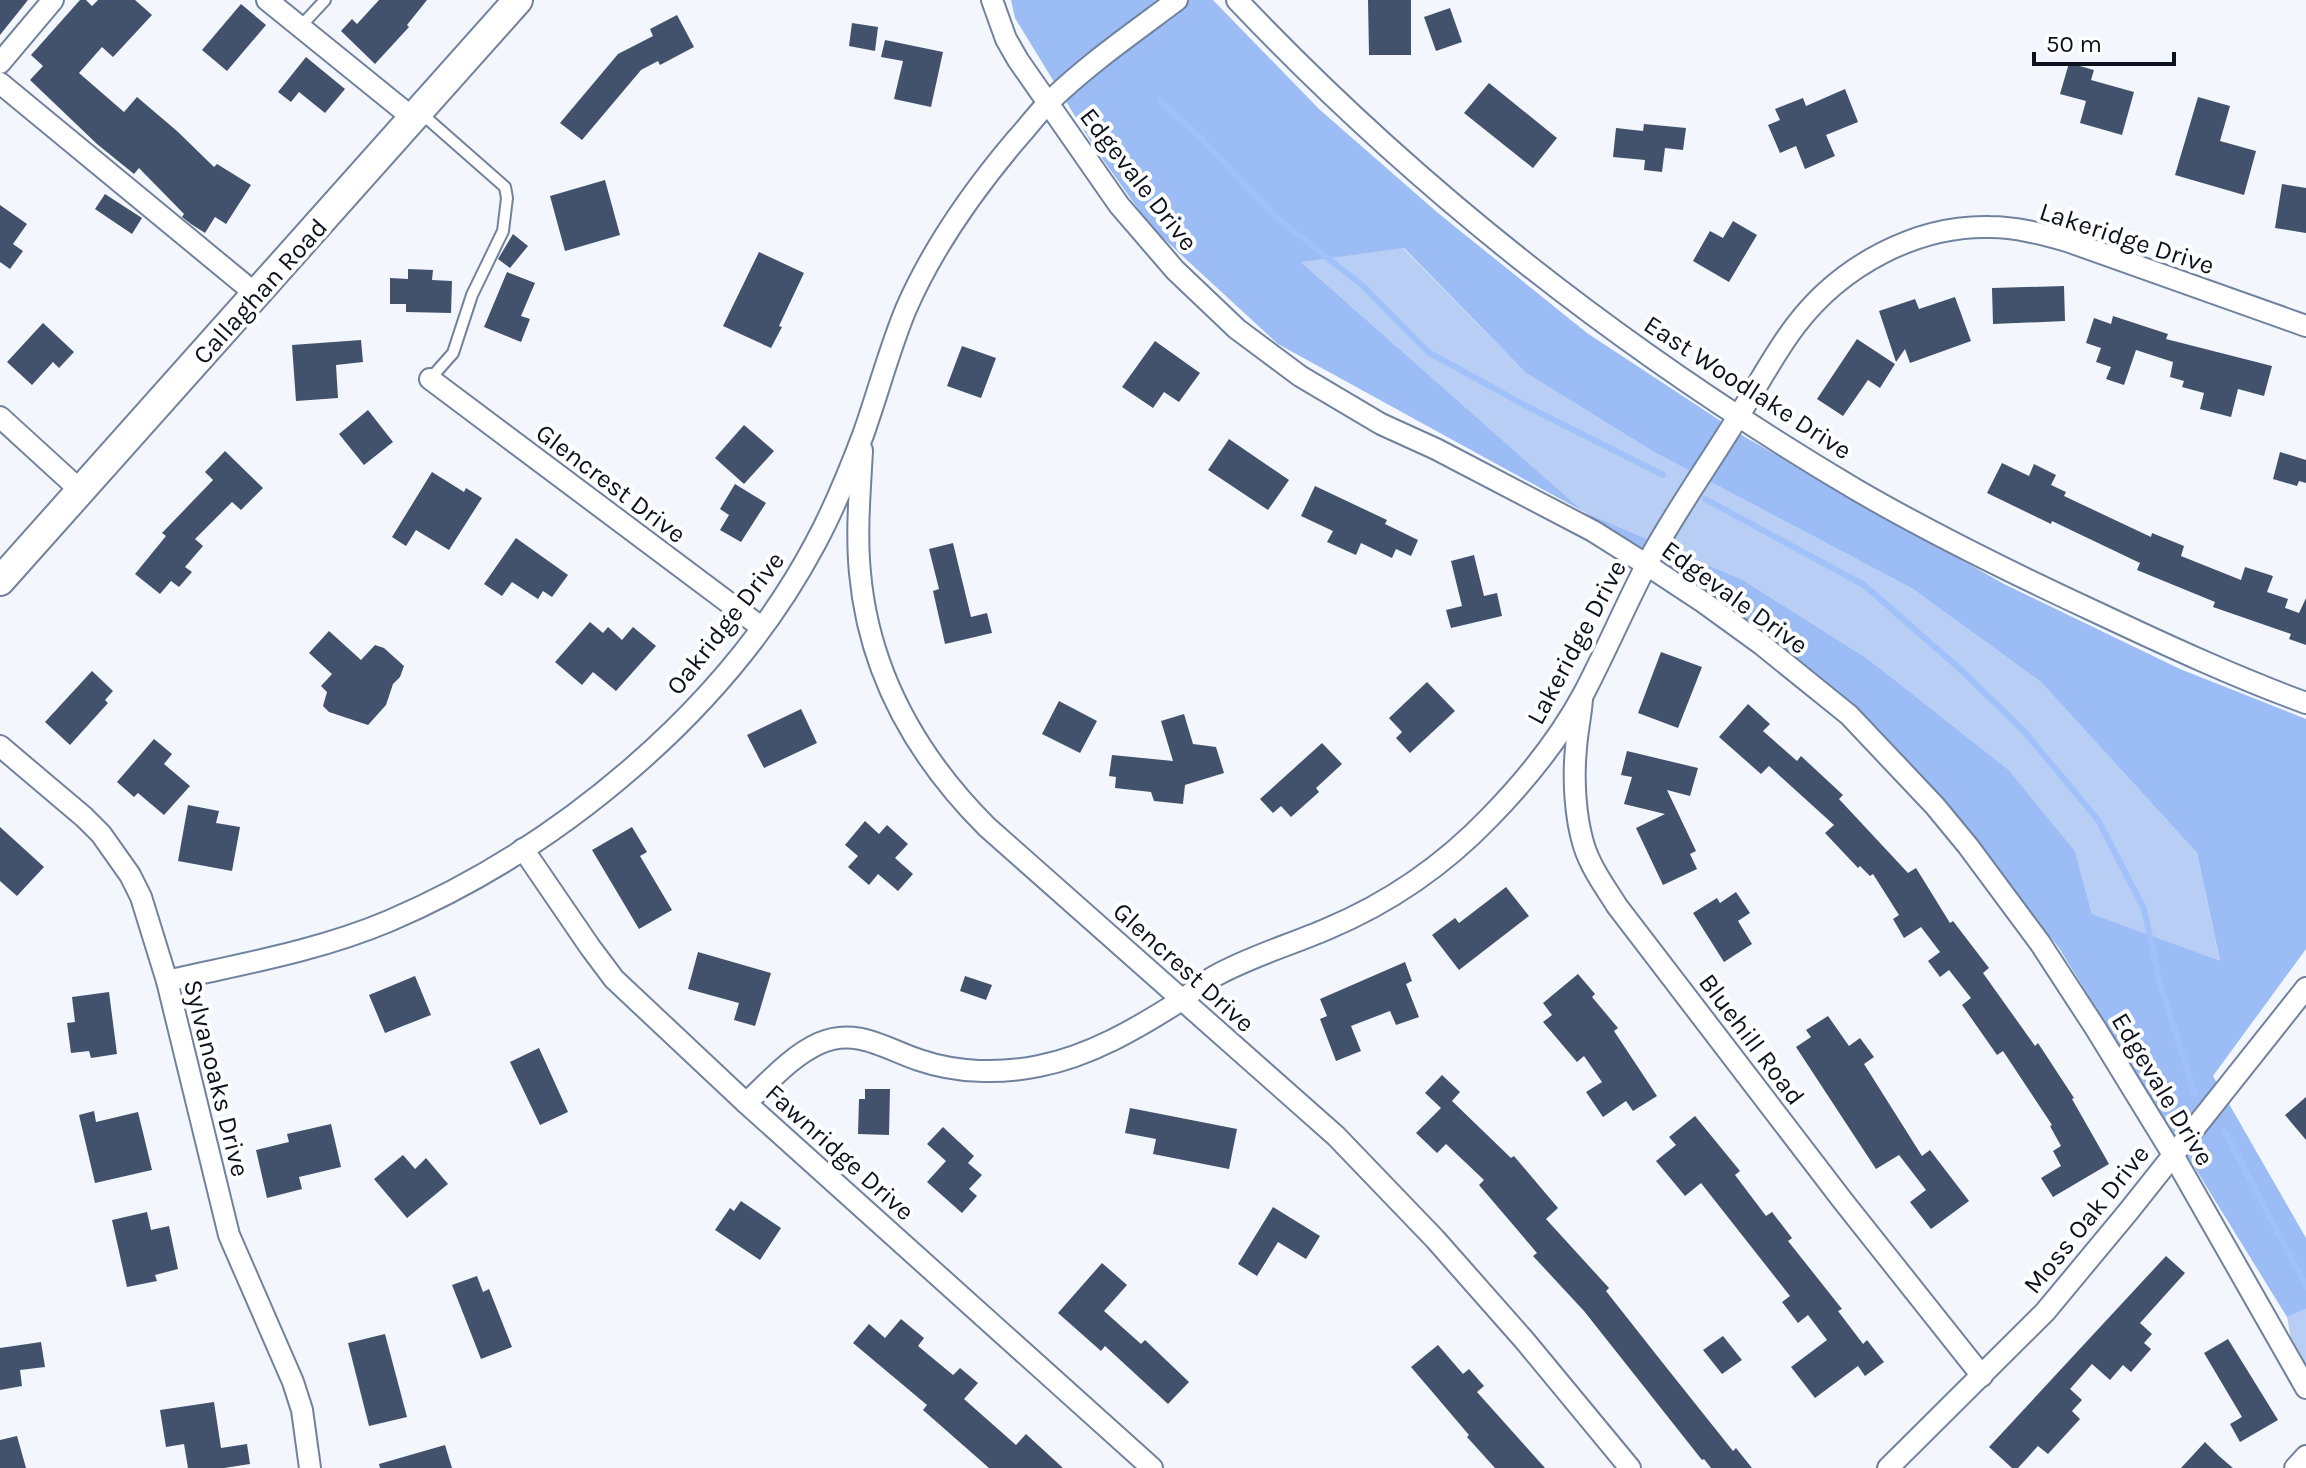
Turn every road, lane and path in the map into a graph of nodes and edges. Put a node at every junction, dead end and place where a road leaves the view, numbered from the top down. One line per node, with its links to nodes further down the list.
1 (53, 0): 9 (street)
2 (267, 0): 8 (street)
3 (325, 0): 8 (lane)
4 (518, 0): 12 (main road, Callaghan Road)
5 (992, 0): 11 (street, Edgevale Drive)
6 (1177, 0): 11 (street, Oakridge Drive)
7 (1237, 0): 16 (street, East Woodlake Drive)
8 (300, 27): 12 (street)
9 (0, 63)
10 (0, 83): 13 (street)
11 (1048, 103): 18 (street, Oakridge Drive); 20 (street, Edgevale Drive)
12 (417, 115): 13 (main road, Callaghan Road); 15 (lane)
13 (257, 295): 19 (main road, Callaghan Road)
14 (2306, 326): 16 (street, Lakeridge Drive)
15 (430, 379): 22 (street, Glencrest Drive)
16 (1739, 416): 20 (street, Lakeridge Drive); 24 (street, East Woodlake Drive)
17 (0, 417): 19 (street)
18 (863, 435): 22 (street, Oakridge Drive); 29 (street, Glencrest Drive)
19 (81, 491): 21 (main road, Callaghan Road)
20 (1647, 565): 23 (street, Lakeridge Drive); 31 (street, Edgevale Drive)
21 (0, 581)
22 (761, 627): 26 (street, Oakridge Drive)
23 (1582, 696): 29 (street, Lakeridge Drive); 32 (street, Bluehill Road)
24 (2306, 703)
25 (0, 746): 27 (street, Sylvanoaks Drive)
26 (523, 849): 27 (street, Oakridge Drive); 30 (street, Fawnridge Drive)
27 (167, 981): 35 (street, Sylvanoaks Drive)
28 (2306, 988): 31 (street, Moss Oak Drive)
29 (1182, 999): 30 (street, Lakeridge Drive); 37 (street, Glencrest Drive)
30 (746, 1103): 36 (street, Fawnridge Drive)
31 (2172, 1153): 32 (street, Moss Oak Drive); 33 (street, Edgevale Drive)
32 (1982, 1376): 38 (street, Moss Oak Drive)
33 (2306, 1388)
34 (2306, 1456): 39 (street)
35 (310, 1468)
36 (1152, 1468)
37 (1630, 1468)
38 (1888, 1468)
39 (2295, 1468)

